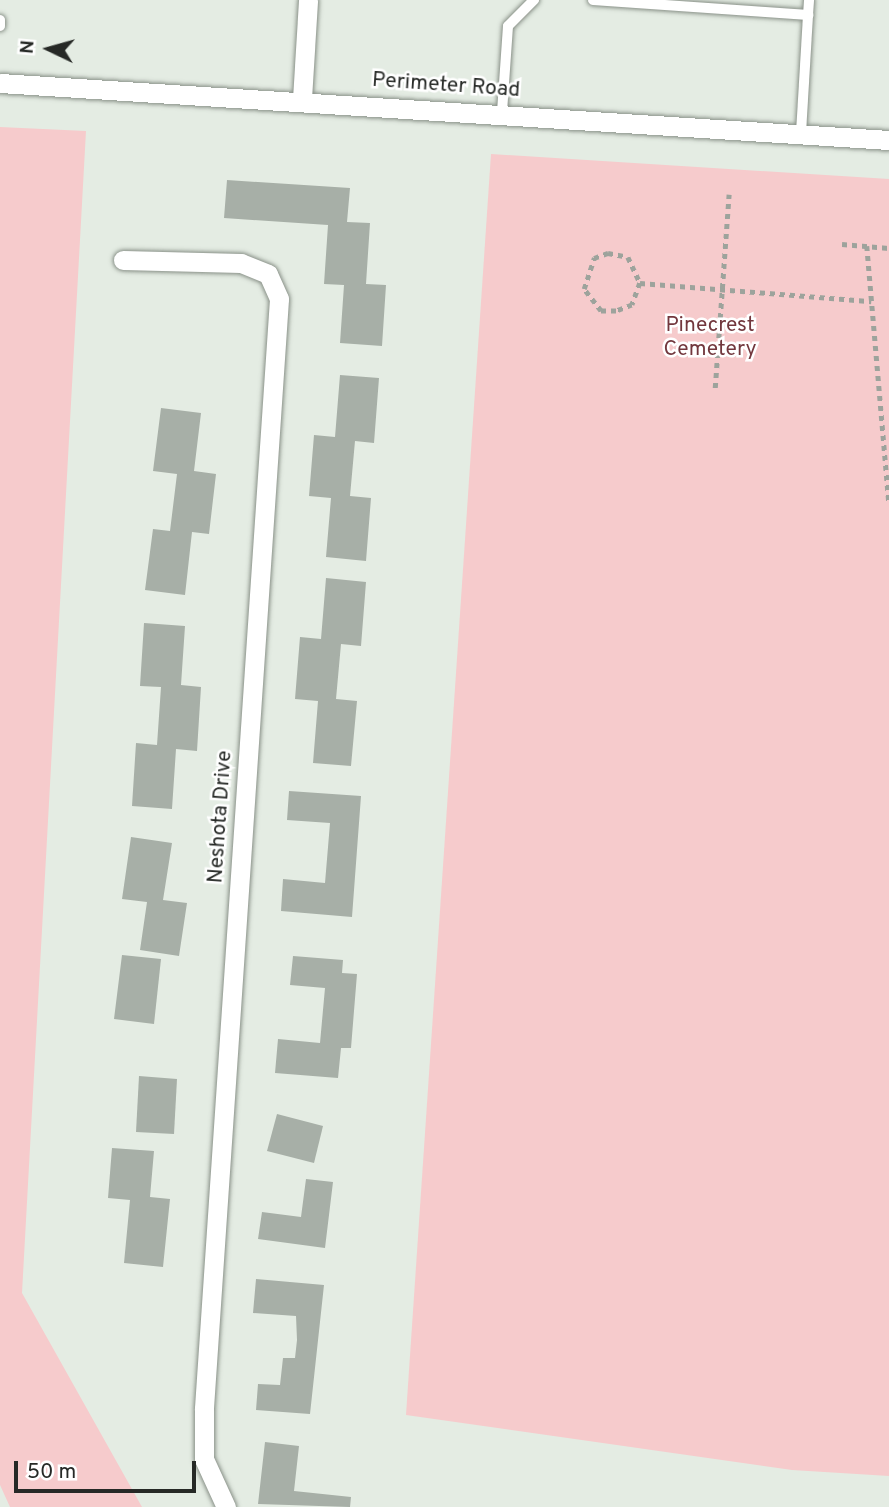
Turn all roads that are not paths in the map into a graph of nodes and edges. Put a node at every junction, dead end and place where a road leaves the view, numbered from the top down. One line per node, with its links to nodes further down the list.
1 (308, 0): 9 (street)
2 (534, 0): 10 (lane)
3 (593, 0): 5 (lane)
4 (809, 0): 5 (lane)
5 (808, 15): 11 (lane)
6 (0, 20): 7 (lane)
7 (0, 26)
8 (0, 83): 9 (street, Perimeter Road)
9 (302, 99): 10 (street, Perimeter Road)
10 (502, 112): 11 (street, Perimeter Road)
11 (801, 133): 12 (street, Perimeter Road)
12 (889, 140)
13 (123, 260): 14 (street, Neshota Drive)
14 (226, 1507)

